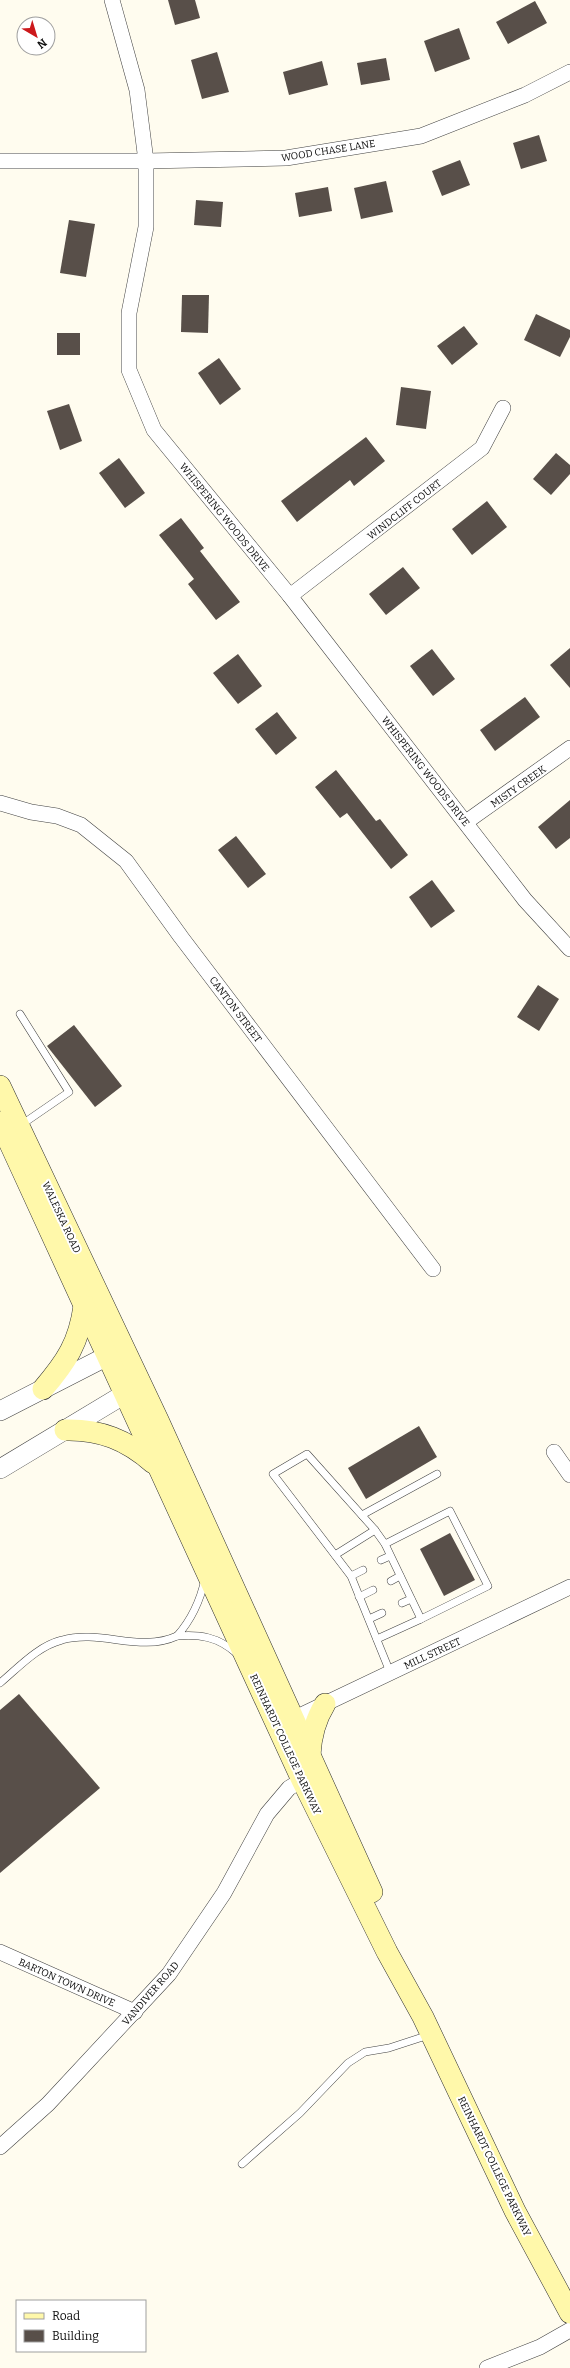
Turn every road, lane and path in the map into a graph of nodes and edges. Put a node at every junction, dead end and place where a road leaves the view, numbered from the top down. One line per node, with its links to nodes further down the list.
1 (112, 0): 4 (street, WHISPERING WOODS DRIVE)
2 (570, 72): 4 (street, WOOD CHASE LANE)
3 (0, 161): 4 (street, WOOD CHASE LANE)
4 (146, 161): 6 (street, WHISPERING WOODS DRIVE)
5 (503, 408): 6 (street, WINDCLIFF COURT)
6 (290, 596): 9 (street, WHISPERING WOODS DRIVE)
7 (570, 748): 9 (street, MISTY CREEK)
8 (0, 803): 14 (street, CANTON STREET)
9 (466, 822): 10 (street, WHISPERING WOODS DRIVE)
10 (570, 949)
11 (20, 1014): 13 (lane)
12 (0, 1086): 13 (main road, WALESKA ROAD)
13 (10, 1124): 15 (main road, WALESKA ROAD); 16 (main road, WALESKA ROAD)
14 (433, 1269)
15 (84, 1306): 16 (main road, WALESKA ROAD); 17 (main road)
16 (115, 1352): 17 (street); 18 (main road)
17 (43, 1389): 19 (street)
18 (132, 1389): 20 (street); 22 (main road, REINHARDT COLLEGE PARKWAY); 47 (main road)
19 (0, 1411)
20 (65, 1430): 22 (main road); 23 (street)
21 (554, 1452): 25 (street)
22 (157, 1467): 33 (main road, REINHARDT COLLEGE PARKWAY)
23 (0, 1469)
24 (437, 1474): 26 (lane)
25 (570, 1475)
26 (362, 1516): 27 (lane); 29 (lane)
27 (375, 1530): 28 (lane); 29 (lane)
28 (385, 1544): 30 (lane); 44 (lane)
29 (335, 1555): 34 (lane)
30 (390, 1556): 31 (lane); 35 (lane)
31 (381, 1560)
32 (363, 1570): 34 (lane)
33 (206, 1573): 45 (lane); 47 (main road, REINHARDT COLLEGE PARKWAY)
34 (351, 1576): 39 (lane)
35 (400, 1576): 36 (lane); 40 (lane)
36 (391, 1581)
37 (570, 1587): 48 (street, MILL STREET)
38 (372, 1590): 39 (lane)
39 (359, 1597): 43 (lane)
40 (411, 1599): 41 (lane); 44 (lane)
41 (402, 1603)
42 (382, 1613): 43 (lane)
43 (369, 1619): 46 (lane)
44 (421, 1619): 46 (lane)
45 (176, 1636): 47 (lane); 49 (lane)
46 (377, 1639): 48 (lane)
47 (256, 1660): 51 (main road, REINHARDT COLLEGE PARKWAY); 53 (main road, REINHARDT COLLEGE PARKWAY)
48 (390, 1672): 50 (street, MILL STREET)
49 (0, 1683)
50 (325, 1704): 51 (street, MILL STREET); 52 (main road)
51 (293, 1719): 52 (main road, REINHARDT COLLEGE PARKWAY)
52 (310, 1756): 56 (main road, REINHARDT COLLEGE PARKWAY)
53 (302, 1780): 55 (street, VANDIVER ROAD); 56 (main road, REINHARDT COLLEGE PARKWAY)
54 (0, 1952): 55 (street, BARTON TOWN DRIVE)
55 (135, 2012): 57 (street, VANDIVER ROAD)
56 (427, 2025): 58 (lane); 59 (main road, REINHARDT COLLEGE PARKWAY)
57 (0, 2147)
58 (242, 2164)
59 (570, 2313)
60 (570, 2330): 61 (street)
61 (487, 2368)

